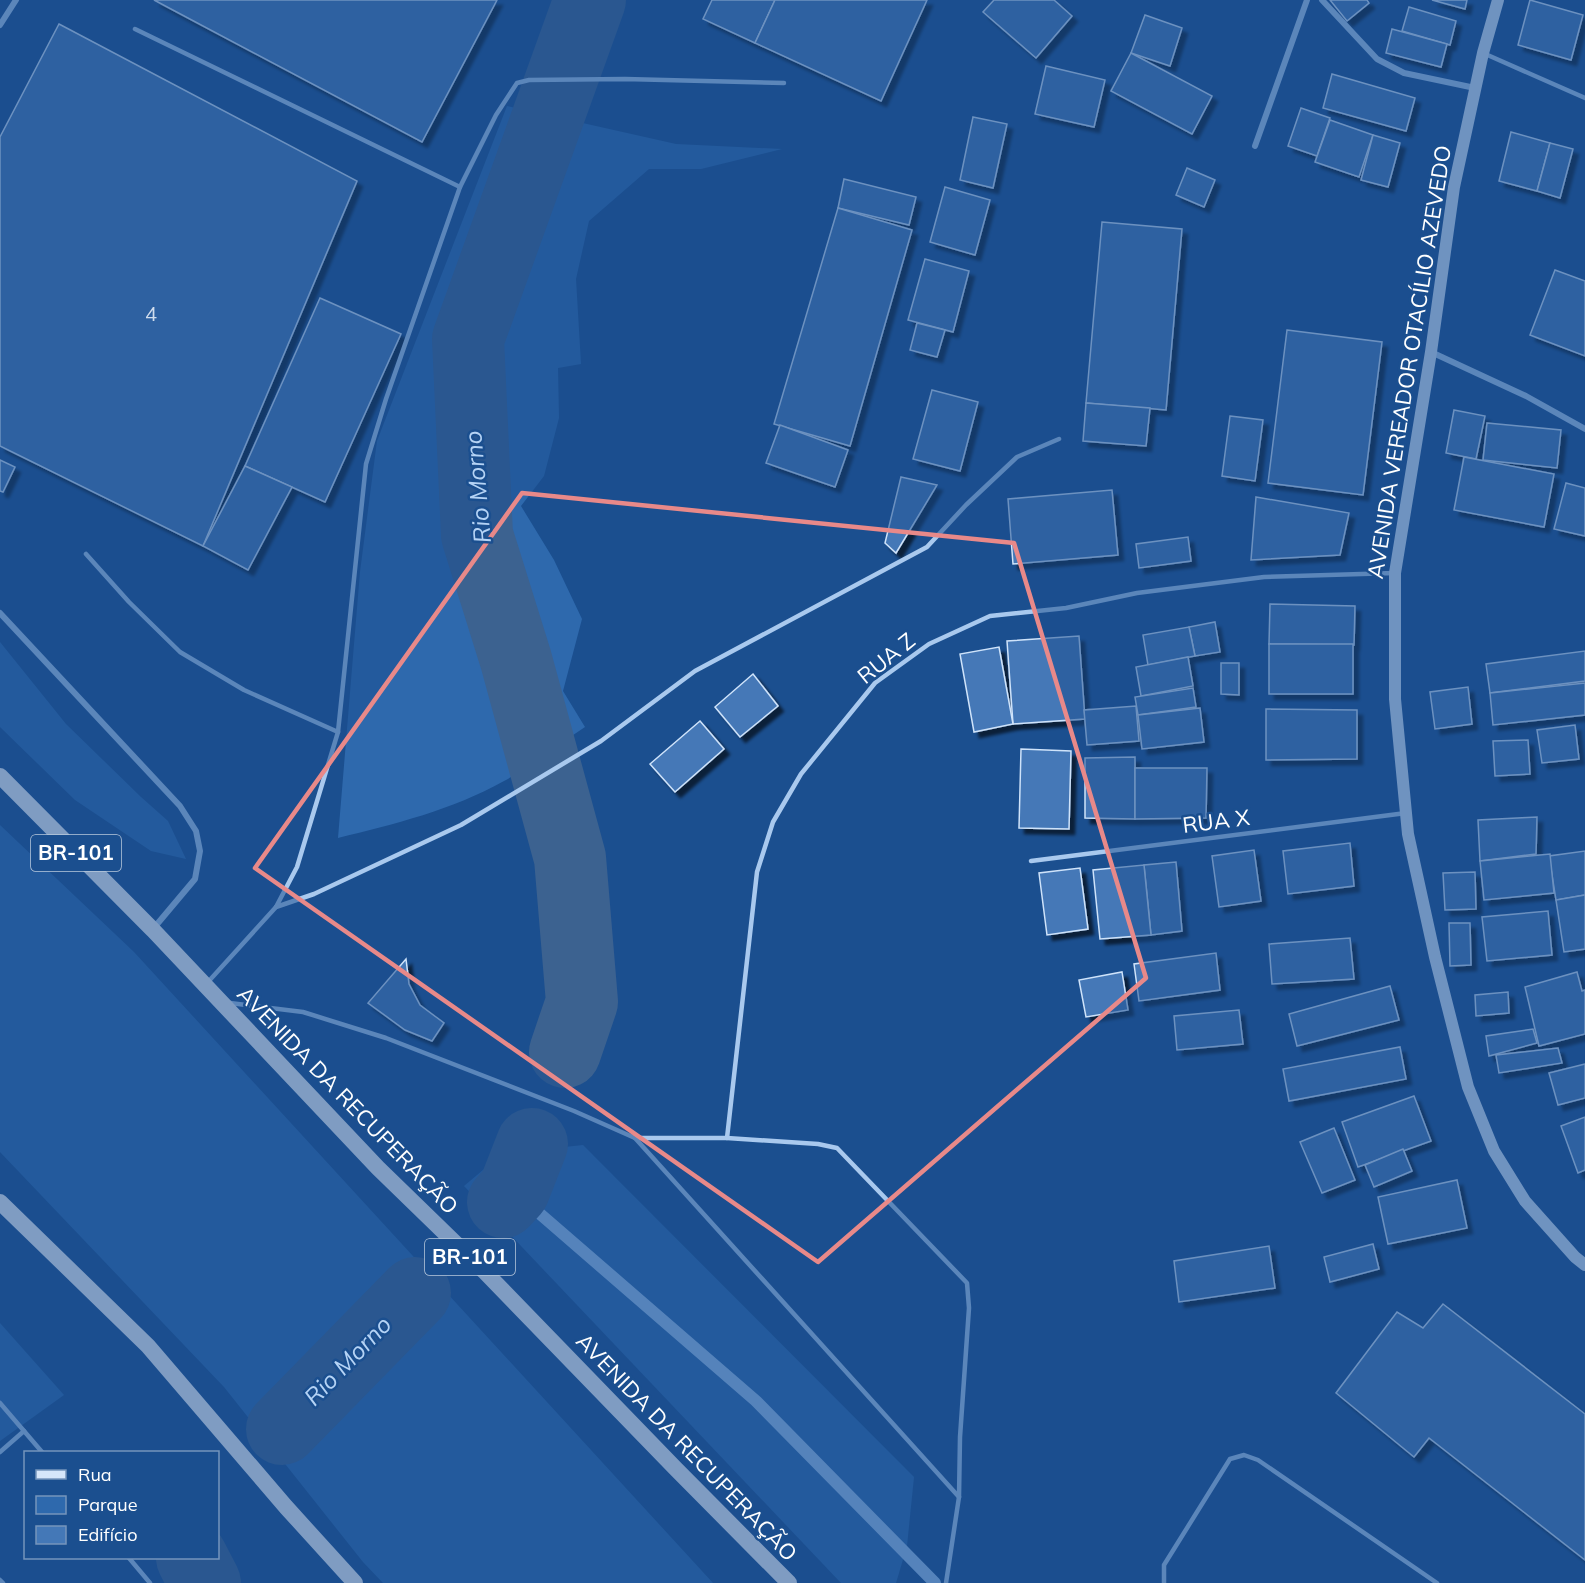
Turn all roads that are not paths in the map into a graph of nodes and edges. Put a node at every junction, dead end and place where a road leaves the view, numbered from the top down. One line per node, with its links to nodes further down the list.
1 (16, 0): 5 (street)
2 (1306, 0): 11 (street)
3 (1322, 0): 9 (street)
4 (1498, 0): 7 (main road, AVENIDA VEREADOR OTACÍLIO AZEVEDO)
5 (0, 25)
6 (135, 29): 12 (lane)
7 (1483, 53): 9 (main road, AVENIDA VEREADOR OTACÍLIO AZEVEDO); 10 (lane)
8 (784, 83): 12 (lane)
9 (1476, 88): 13 (main road, AVENIDA VEREADOR OTACÍLIO AZEVEDO)
10 (1585, 98)
11 (1255, 146)
12 (460, 187): 19 (lane)
13 (1431, 352): 14 (street); 17 (main road, AVENIDA VEREADOR OTACÍLIO AZEVEDO)
14 (1585, 429)
15 (1059, 439): 23 (lane)
16 (86, 554): 19 (lane)
17 (1395, 573): 21 (main road, AVENIDA VEREADOR OTACÍLIO AZEVEDO); 28 (lane, RUA Z)
18 (0, 613): 24 (street)
19 (338, 732): 23 (lane)
20 (0, 776): 24 (highway, AVENIDA DA RECUPERAÇÃO / BR-101)
21 (1406, 813): 22 (lane, RUA X); 30 (main road, AVENIDA VEREADOR OTACÍLIO AZEVEDO)
22 (1031, 861)
23 (276, 907): 25 (lane)
24 (153, 930): 25 (highway, AVENIDA DA RECUPERAÇÃO / BR-101)
25 (205, 985): 26 (highway, AVENIDA DA RECUPERAÇÃO / BR-101)
26 (222, 1002): 27 (lane); 39 (highway, AVENIDA DA RECUPERAÇÃO / BR-101)
27 (635, 1138): 28 (lane); 35 (lane)
28 (727, 1138): 35 (lane)
29 (0, 1202): 38 (highway)
30 (1585, 1265)
31 (0, 1403): 32 (lane)
32 (24, 1431): 33 (lane); 34 (lane)
33 (41, 1451)
34 (0, 1452)
35 (959, 1497): 40 (lane)
36 (131, 1559): 37 (lane)
37 (150, 1583)
38 (354, 1583)
39 (789, 1583)
40 (946, 1583)
41 (1164, 1583): 42 (lane)
42 (1437, 1583)

